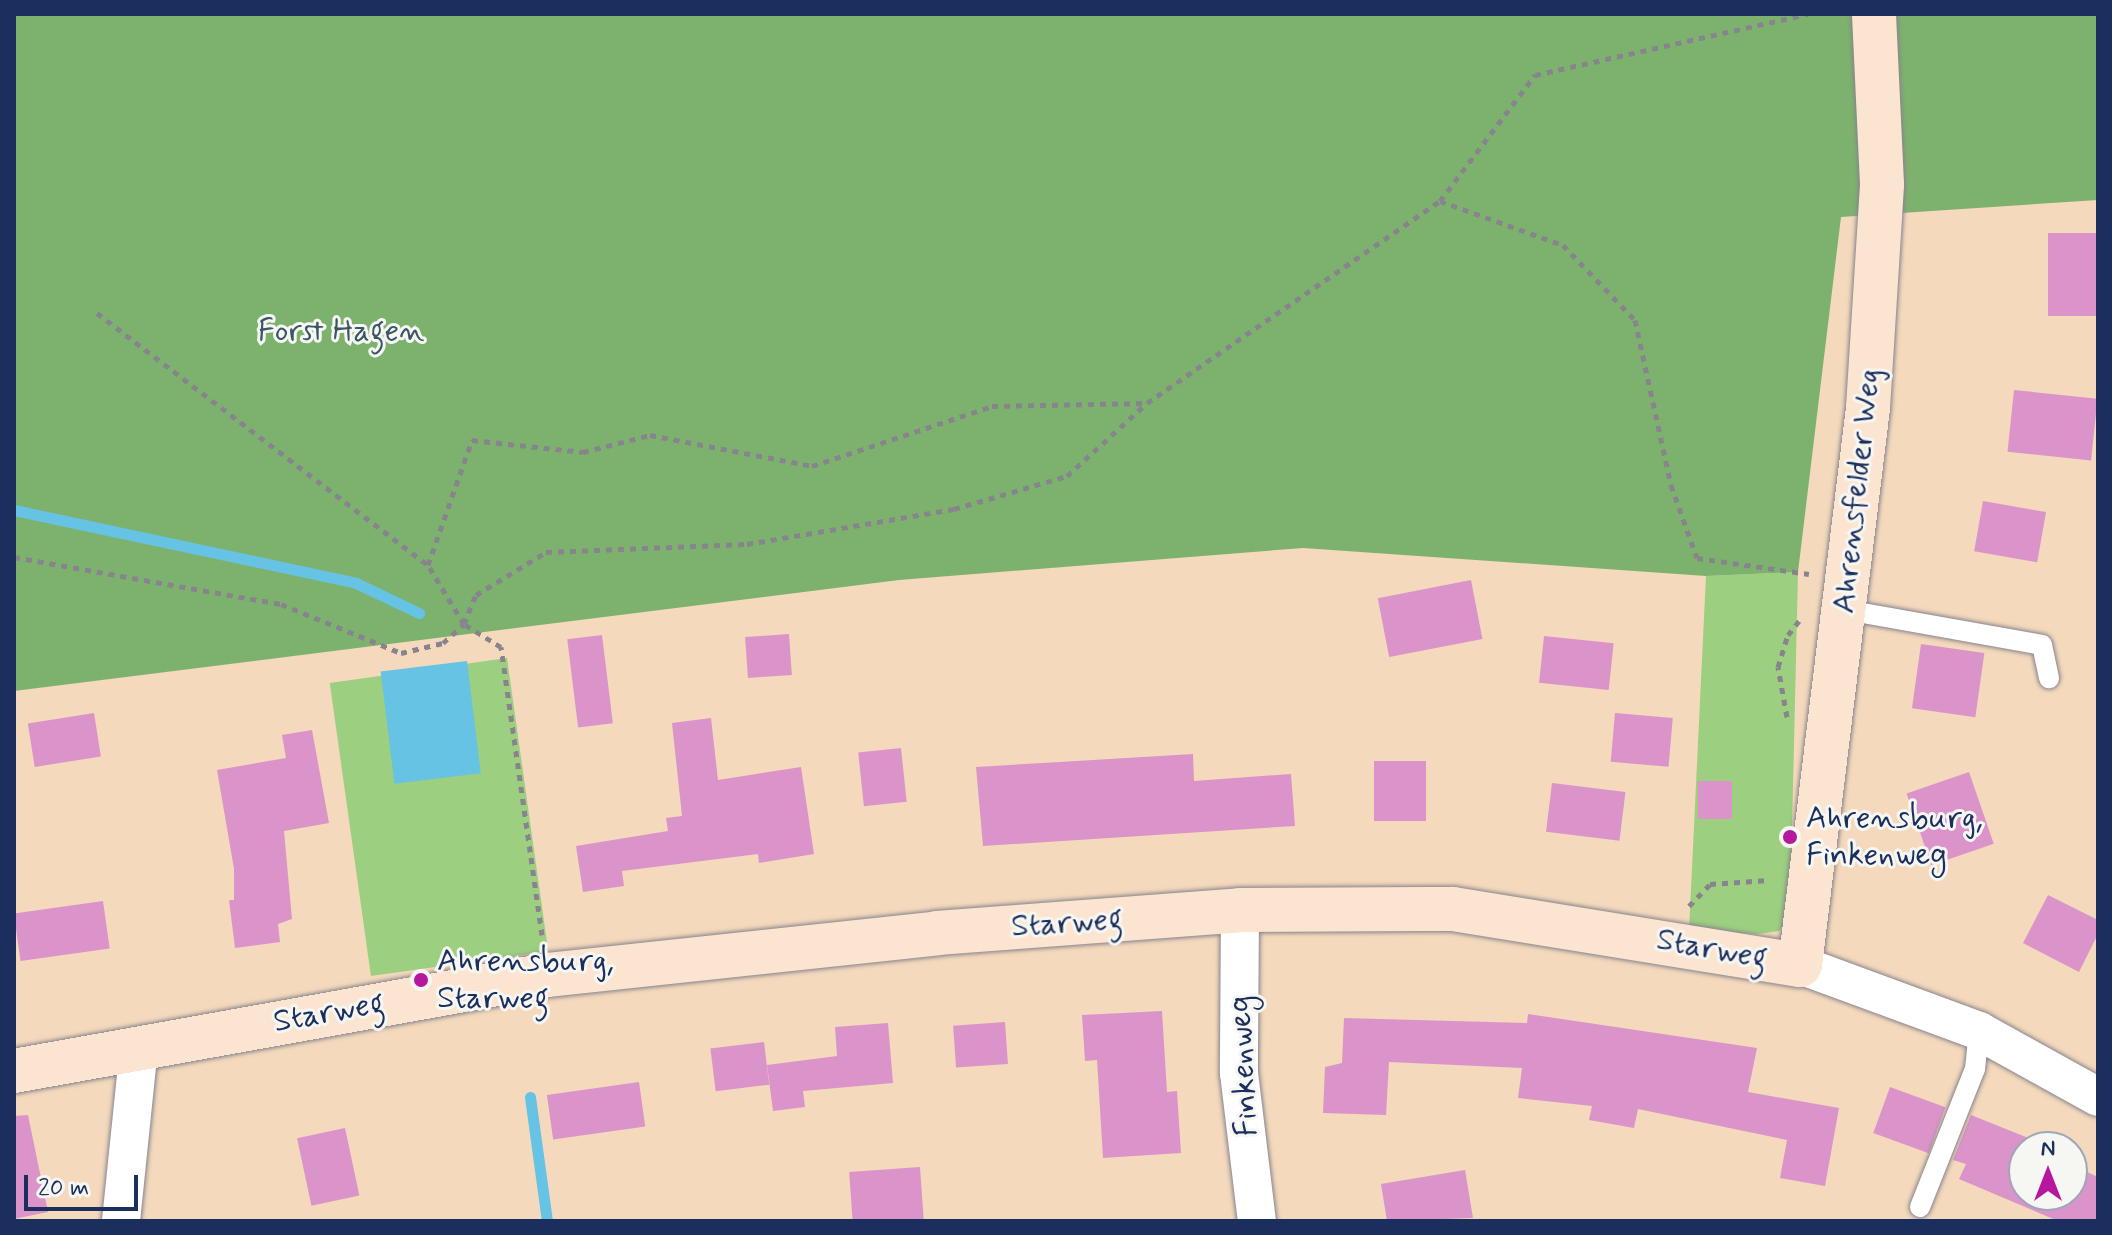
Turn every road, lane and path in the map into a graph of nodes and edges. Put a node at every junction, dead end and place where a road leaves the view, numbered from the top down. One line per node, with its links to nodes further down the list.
1 (1808, 14): 3 (path)
2 (1874, 14): 8 (street, Ahrensfelder Weg)
3 (1440, 201): 5 (path); 8 (path)
4 (97, 313): 7 (path)
5 (1147, 403): 7 (path); 9 (path)
6 (14, 557): 9 (path)
7 (428, 565): 9 (path)
8 (1833, 601): 10 (lane); 11 (path); 15 (street, Ahrensfelder Weg)
9 (464, 624): 16 (path)
10 (2049, 678)
11 (1789, 728)
12 (1777, 878): 13 (path)
13 (1686, 909)
14 (1240, 910): 15 (street, Starweg); 16 (street, Starweg); 23 (street, Finkenweg)
15 (1800, 965): 17 (street, Starweg)
16 (547, 975): 18 (street, Starweg)
17 (1979, 1031): 20 (street, Starweg); 21 (lane)
18 (139, 1048): 19 (street, Starweg); 22 (street)
19 (14, 1071)
20 (2098, 1097)
21 (1920, 1207)
22 (121, 1221)
23 (1257, 1221)

